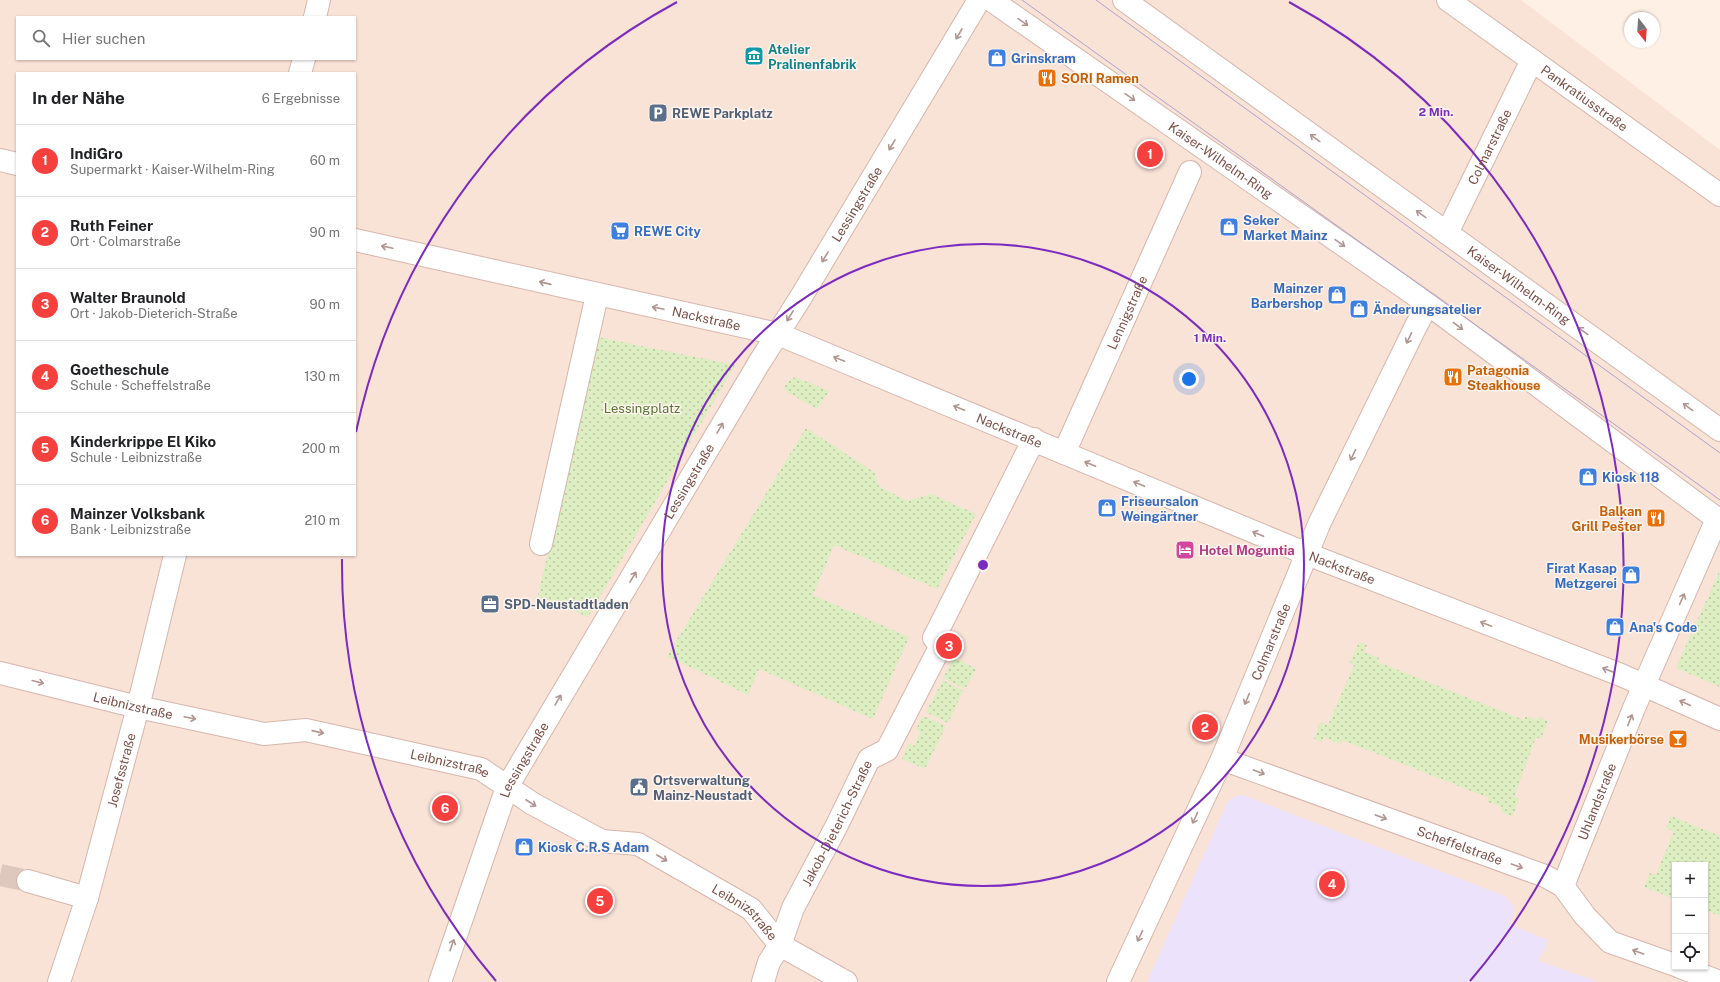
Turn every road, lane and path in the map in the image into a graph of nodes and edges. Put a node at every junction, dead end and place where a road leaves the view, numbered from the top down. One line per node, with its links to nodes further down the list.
1 (319, 0): 6 (street)
2 (978, 0): 18 (street, Lessingstraße, one-way to 18)
3 (992, 0): 17 (street, Kaiser-Wilhelm-Ring, one-way to 17)
4 (1124, 0): 14 (street, Kaiser-Wilhelm-Ring, one-way to 4)
5 (1448, 0): 8 (street, Pankratiusstraße)
6 (315, 16)
7 (304, 60): 9 (street)
8 (1532, 60): 13 (street, Pankratiusstraße); 14 (street, Colmarstraße)
9 (300, 72)
10 (0, 160): 11 (street)
11 (16, 164)
12 (1190, 172): 21 (street, Lennigstraße)
13 (1720, 195)
14 (1447, 233): 19 (street, Kaiser-Wilhelm-Ring, one-way to 14)
15 (356, 240): 16 (street, Nackstraße, one-way to 15)
16 (597, 295): 18 (street, Nackstraße, one-way to 16); 23 (street)
17 (1428, 304): 22 (street, Kaiser-Wilhelm-Ring, one-way to 22); 24 (street, Colmarstraße, one-way to 24)
18 (778, 334): 20 (street, Nackstraße, one-way to 18); 31 (street, Lessingstraße, one-way to 18)
19 (1720, 430)
20 (1034, 439): 21 (street, Nackstraße); 35 (street, Jakob-Dieterich-Straße)
21 (1064, 453): 24 (street, Nackstraße, one-way to 21)
22 (1719, 520): 27 (street, Uhlandstraße, one-way to 22)
23 (541, 544)
24 (1307, 554): 27 (street, Nackstraße, one-way to 24); 30 (street, Colmarstraße, one-way to 30)
25 (175, 556): 28 (street, Josefsstraße)
26 (0, 673): 28 (street, Leibnizstraße, one-way to 28)
27 (1644, 685): 29 (street, Nackstraße, one-way to 27); 33 (street, Uhlandstraße, one-way to 27)
28 (138, 707): 31 (street, Leibnizstraße, one-way to 31); 34 (street, Josefsstraße)
29 (1720, 719)
30 (1222, 759): 33 (street, Scheffelstraße, one-way to 33); 42 (street, Colmarstraße, one-way to 42)
31 (507, 786): 35 (street, Leibnizstraße, one-way to 35); 39 (street, Lessingstraße, one-way to 31)
32 (28, 881): 34 (street)
33 (1563, 886): 36 (street, Scheffelstraße, one-way to 33)
34 (87, 898): 38 (street, Josefsstraße)
35 (780, 945): 40 (street, Jakob-Dieterich-Straße); 41 (street, Leibnizstraße)
36 (1672, 964)
37 (1688, 970): 43 (street)
38 (59, 982)
39 (440, 982)
40 (763, 982)
41 (846, 982)
42 (1118, 982)
43 (1720, 982)

